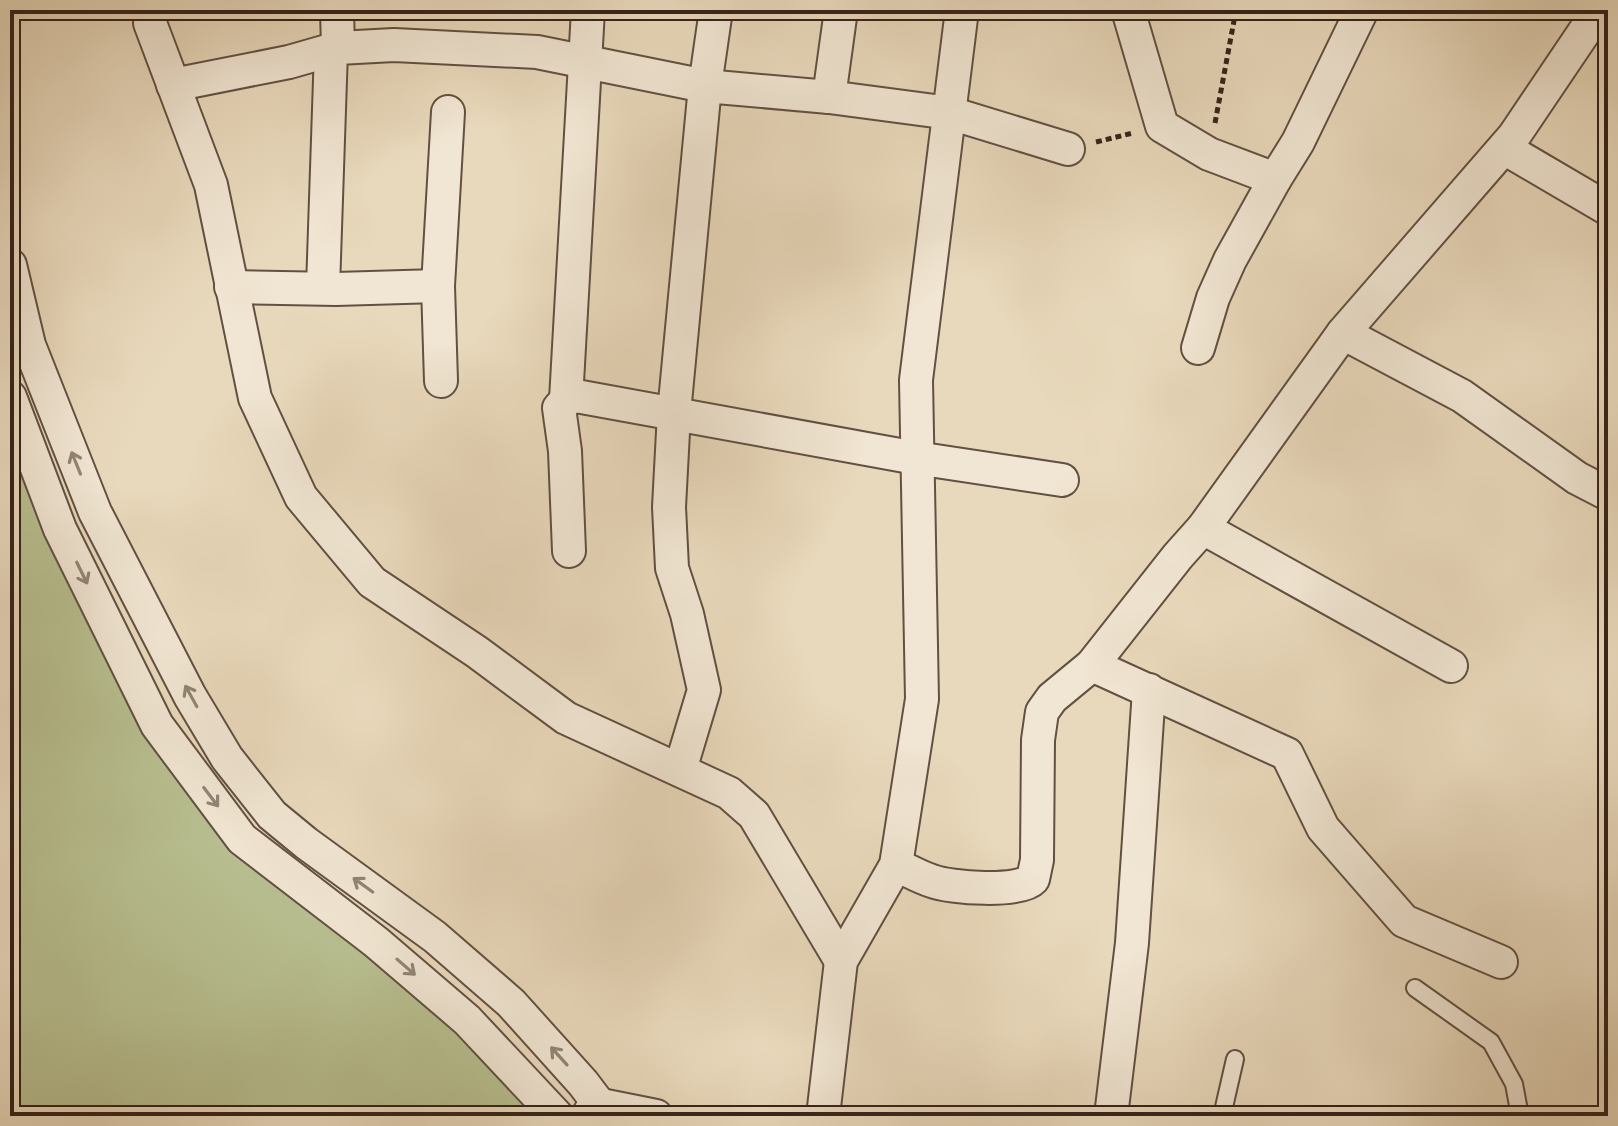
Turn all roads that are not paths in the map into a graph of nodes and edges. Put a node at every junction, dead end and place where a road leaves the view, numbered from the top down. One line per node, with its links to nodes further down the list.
1 (150, 10): 12 (street)
2 (337, 10): 10 (street)
3 (588, 10): 11 (street)
4 (716, 10): 13 (street)
5 (841, 10): 14 (street)
6 (962, 10): 16 (street)
7 (1128, 10): 19 (street)
8 (1362, 10): 19 (street)
9 (1599, 10): 17 (street)
10 (335, 49): 11 (street); 12 (street); 24 (street)
11 (586, 64): 13 (street); 29 (street)
12 (173, 85): 23 (street)
13 (705, 86): 14 (street); 30 (street)
14 (829, 97): 16 (street)
15 (448, 112): 22 (street)
16 (950, 113): 18 (street); 31 (street)
17 (1504, 148): 20 (street); 25 (street)
18 (1068, 149)
19 (1275, 179): 26 (street)
20 (1608, 209)
21 (10, 265): 45 (street, one-way to 21)
22 (438, 286): 24 (street); 27 (street)
23 (231, 287): 24 (street); 39 (street)
24 (323, 288)
25 (1343, 333): 33 (street); 34 (street)
26 (1198, 348)
27 (441, 381)
28 (10, 397): 46 (street, one-way to 46)
29 (566, 400): 30 (street); 35 (street)
30 (674, 413): 31 (street); 39 (street)
31 (916, 458): 32 (street); 40 (street)
32 (1062, 480)
33 (1608, 494)
34 (1203, 528): 36 (street); 37 (street)
35 (569, 551)
36 (1092, 665): 38 (street); 40 (street)
37 (1451, 666)
38 (1149, 690): 42 (street); 49 (street)
39 (680, 770): 41 (street)
40 (896, 865): 41 (street)
41 (841, 961): 48 (street)
42 (1501, 962)
43 (1415, 988): 51 (lane)
44 (1235, 1059): 50 (lane)
45 (598, 1112): 47 (street)
46 (557, 1116)
47 (656, 1116)
48 (823, 1116)
49 (1111, 1116)
50 (1222, 1116)
51 (1520, 1116)

